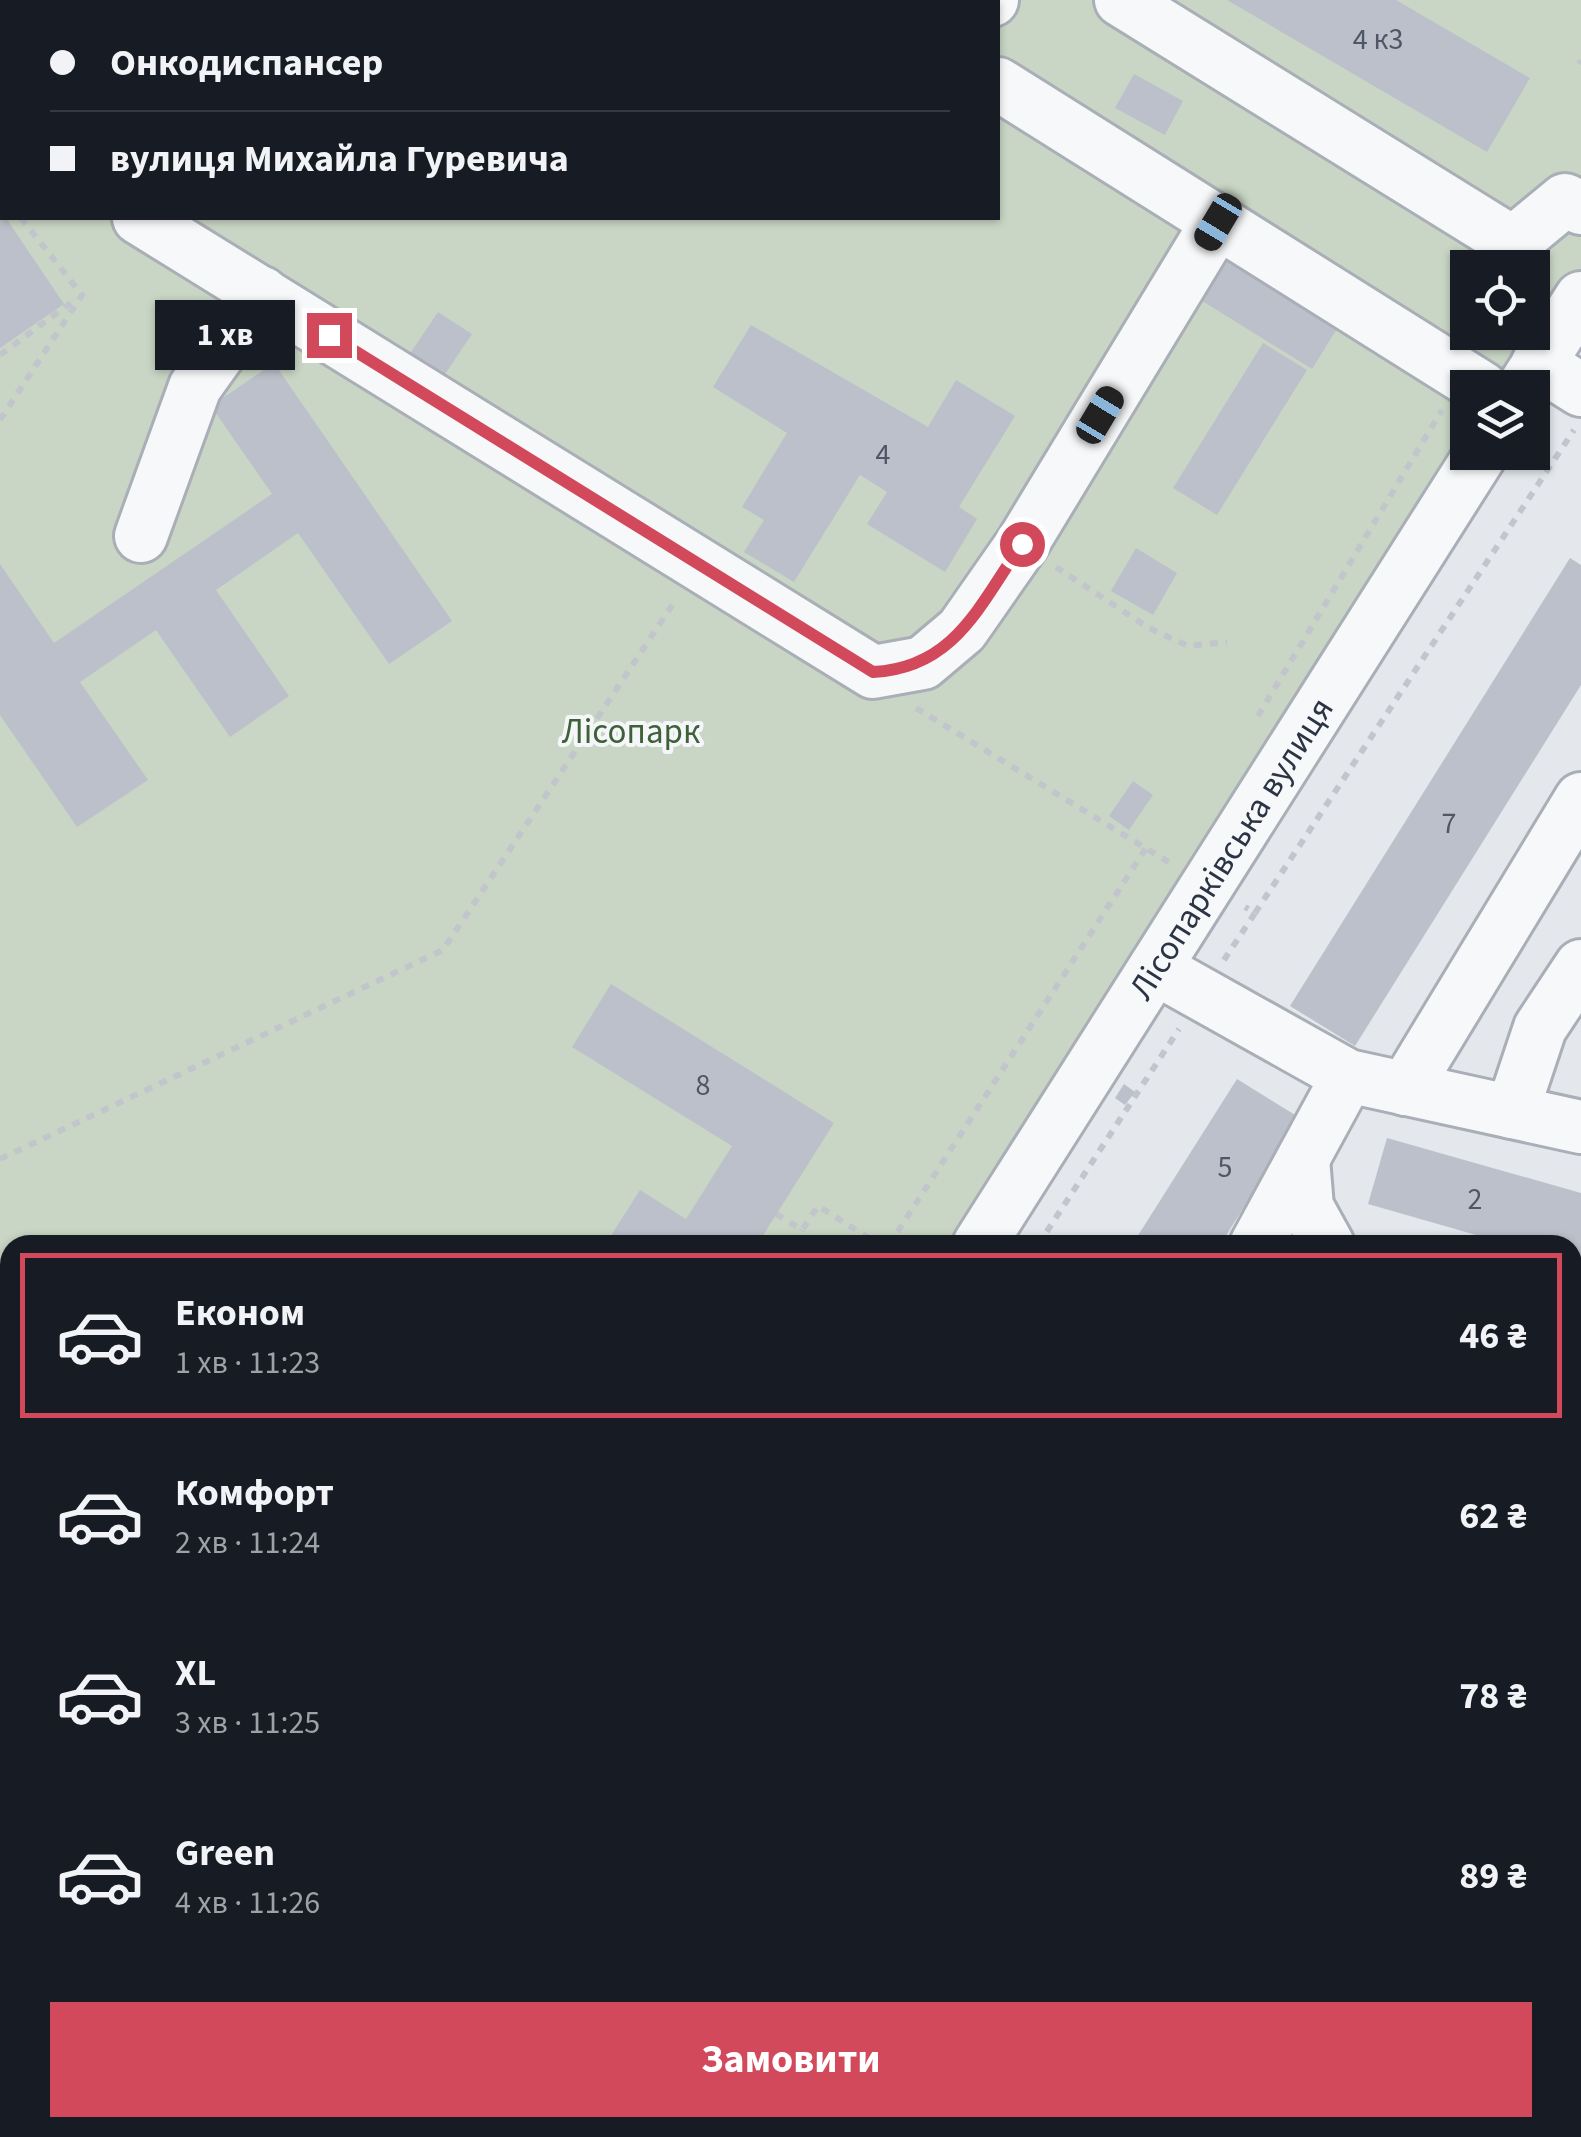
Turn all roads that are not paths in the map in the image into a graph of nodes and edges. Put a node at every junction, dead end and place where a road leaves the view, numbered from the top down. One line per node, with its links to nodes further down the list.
1 (1121, 0): 3 (street)
2 (1000, 85): 5 (street)
3 (1581, 208)
4 (142, 220): 6 (street)
5 (1218, 222): 6 (street); 8 (street)
6 (262, 293): 11 (street)
7 (1581, 298): 9 (street)
8 (1454, 370)
9 (1550, 373)
10 (1471, 470): 14 (street, Лісопарківська вулиця)
11 (140, 536)
12 (1581, 799): 16 (street)
13 (1581, 966): 17 (street)
14 (1155, 968): 15 (street); 20 (street, Лісопарківська вулиця)
15 (1348, 1076): 16 (street); 19 (street)
16 (1405, 1089): 17 (street)
17 (1512, 1112): 18 (street)
18 (1581, 1127)
19 (1303, 1159): 21 (street); 22 (street)
20 (985, 1235)
21 (1261, 1235)
22 (1322, 1235)

